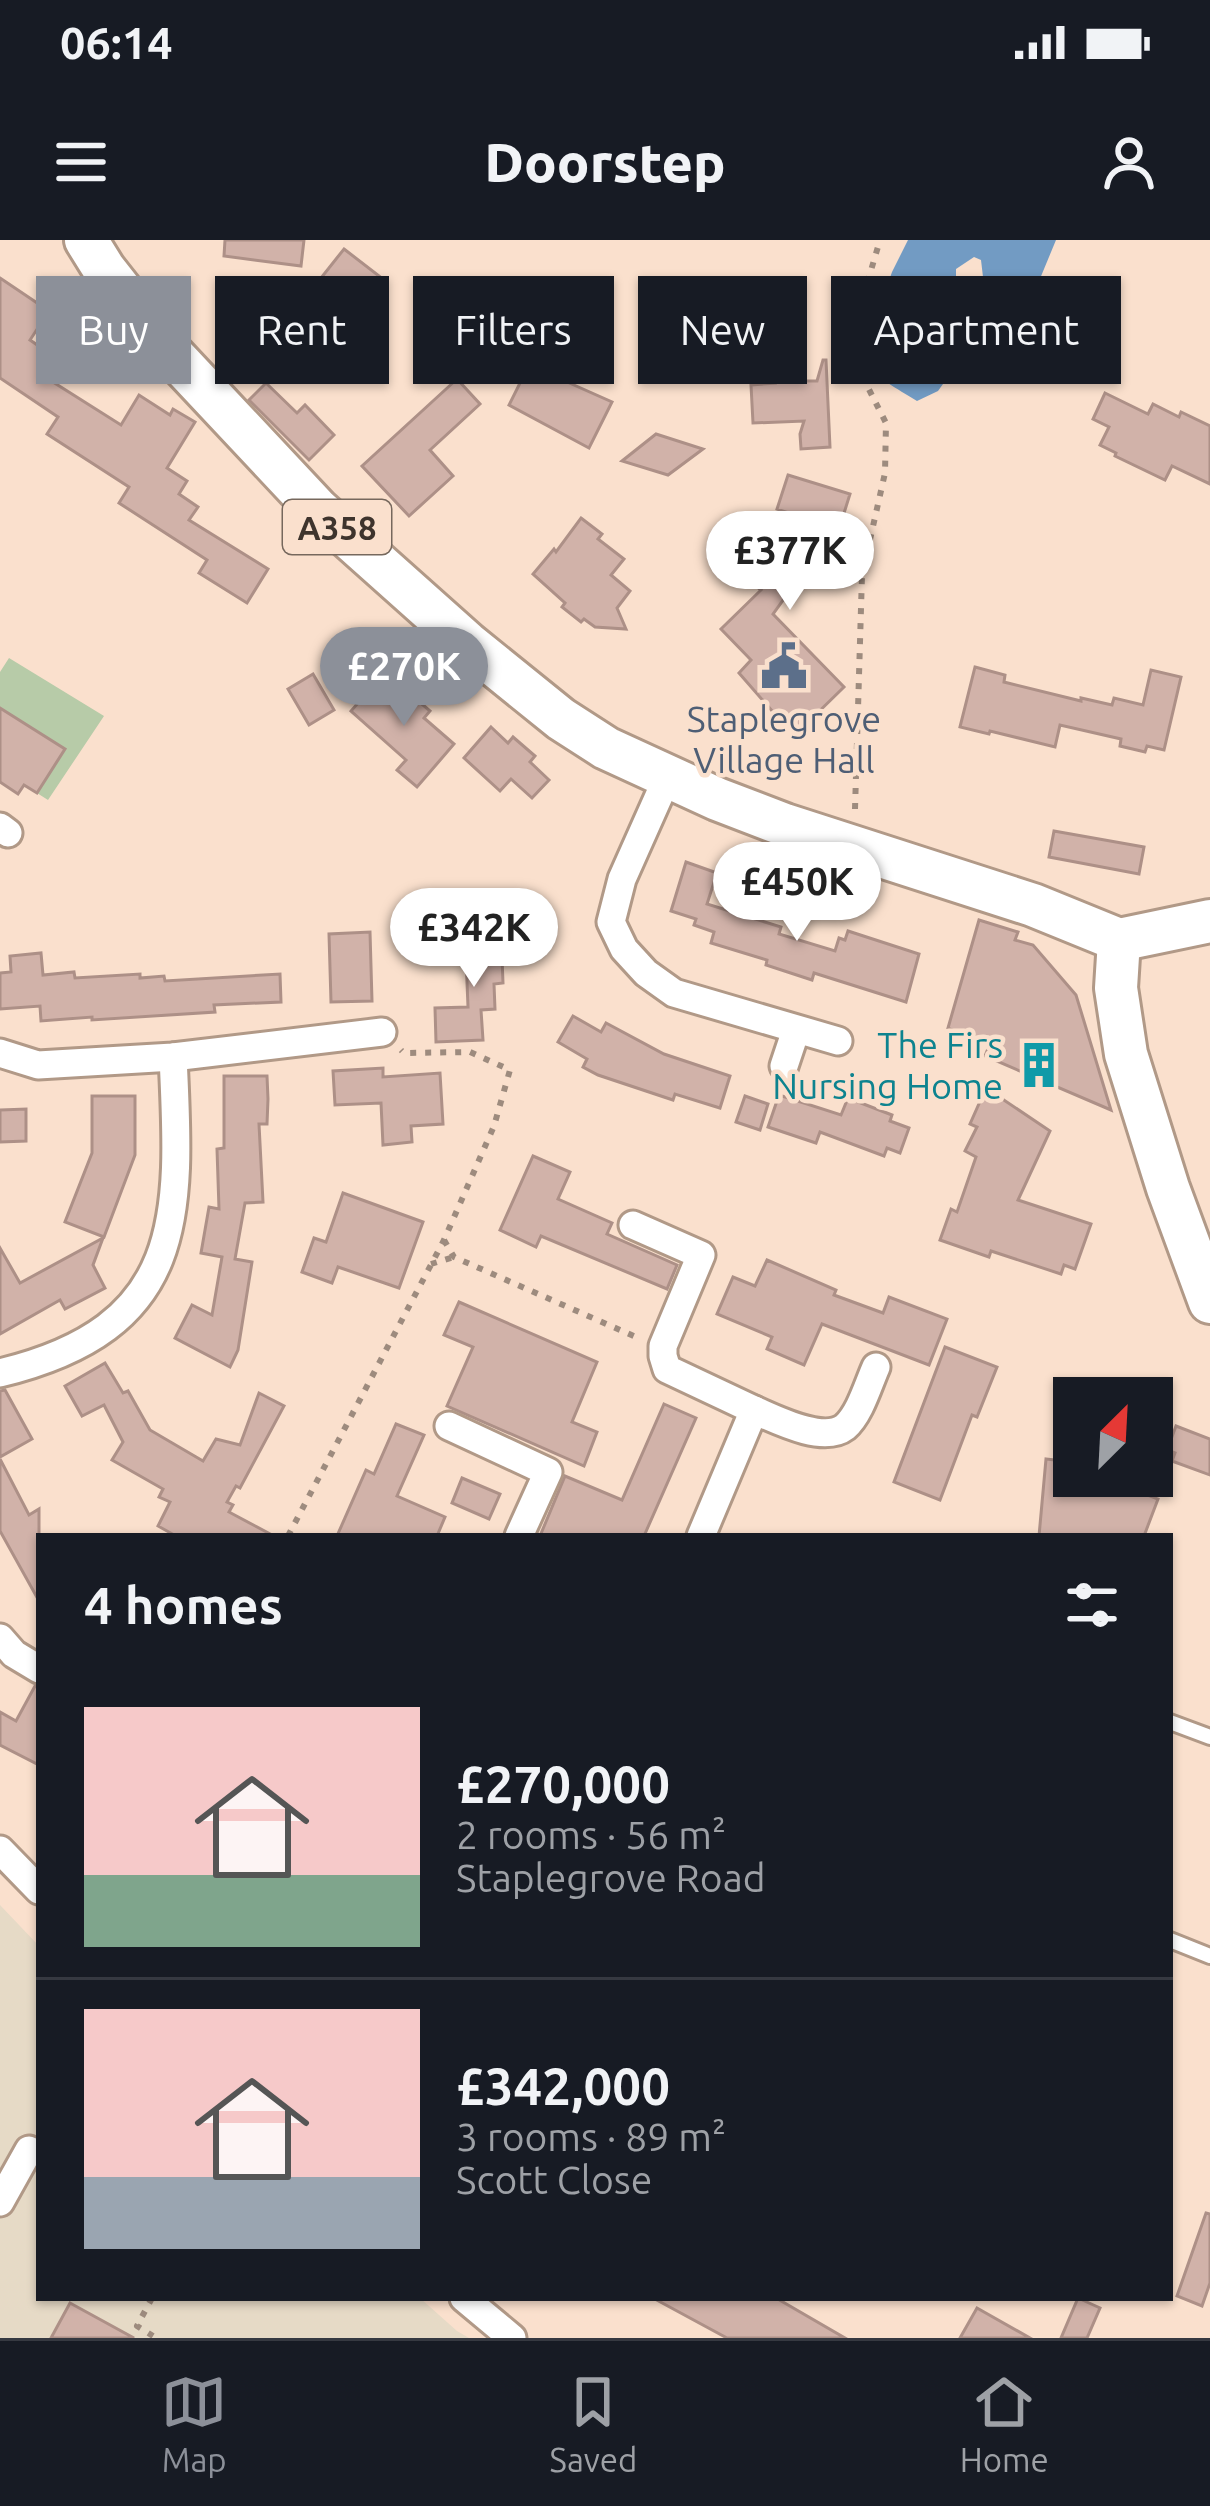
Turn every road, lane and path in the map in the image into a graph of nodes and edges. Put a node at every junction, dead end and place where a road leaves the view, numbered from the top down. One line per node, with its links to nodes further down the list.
1 (86, 240): 3 (main road, A358)
2 (880, 240): 4 (path)
3 (667, 778): 4 (main road, A358); 7 (street)
4 (849, 844): 6 (main road, A358)
5 (1210, 921): 6 (main road)
6 (1119, 940): 17 (main road)
7 (796, 1030): 9 (street); 12 (street)
8 (382, 1032): 11 (street); 14 (path)
9 (838, 1042)
10 (0, 1053): 11 (street)
11 (173, 1057): 20 (street)
12 (784, 1066)
13 (634, 1225): 18 (street)
14 (444, 1240): 15 (path); 16 (path)
15 (454, 1257): 16 (path); 18 (path)
16 (431, 1264): 23 (path)
17 (1210, 1302)
18 (663, 1346): 21 (street)
19 (876, 1367): 21 (street)
20 (0, 1373)
21 (754, 1410): 25 (street)
22 (448, 1426): 24 (street)
23 (290, 1533)
24 (520, 1533)
25 (702, 1533)
26 (5, 1654): 27 (street)
27 (36, 1668)
28 (1173, 1723): 29 (lane)
29 (1210, 1737)
30 (0, 1850): 31 (street)
31 (36, 1887)
32 (1173, 1941): 33 (lane)
33 (1210, 1956)
34 (29, 2150): 35 (street)
35 (0, 2202)
36 (150, 2301): 38 (path)
37 (467, 2301): 39 (street)
38 (153, 2336)
39 (505, 2336)

